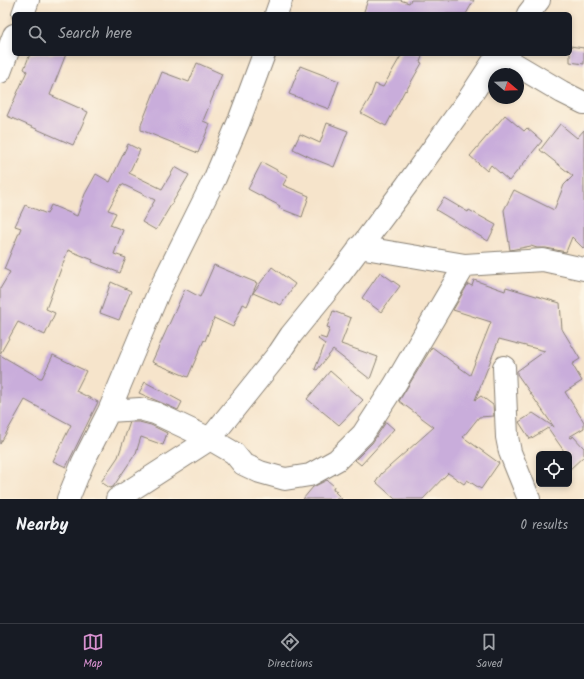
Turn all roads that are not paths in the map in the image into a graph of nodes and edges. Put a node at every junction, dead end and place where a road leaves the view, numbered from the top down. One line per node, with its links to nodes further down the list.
1 (28, 0): 4 (street)
2 (281, 0): 5 (street)
3 (539, 0): 6 (street)
4 (24, 12)
5 (277, 12)
6 (530, 12)
7 (12, 40): 11 (street)
8 (263, 56): 17 (street)
9 (497, 56): 13 (street)
10 (501, 56): 12 (street)
11 (0, 72)
12 (584, 103)
13 (359, 248): 14 (street); 18 (street)
14 (465, 265): 15 (street); 20 (street)
15 (584, 269)
16 (504, 367): 23 (street)
17 (109, 411): 19 (street); 21 (street)
18 (223, 421): 19 (street); 20 (street)
19 (210, 439): 20 (street); 22 (street)
20 (234, 453)
21 (68, 499)
22 (116, 499)
23 (529, 499)

